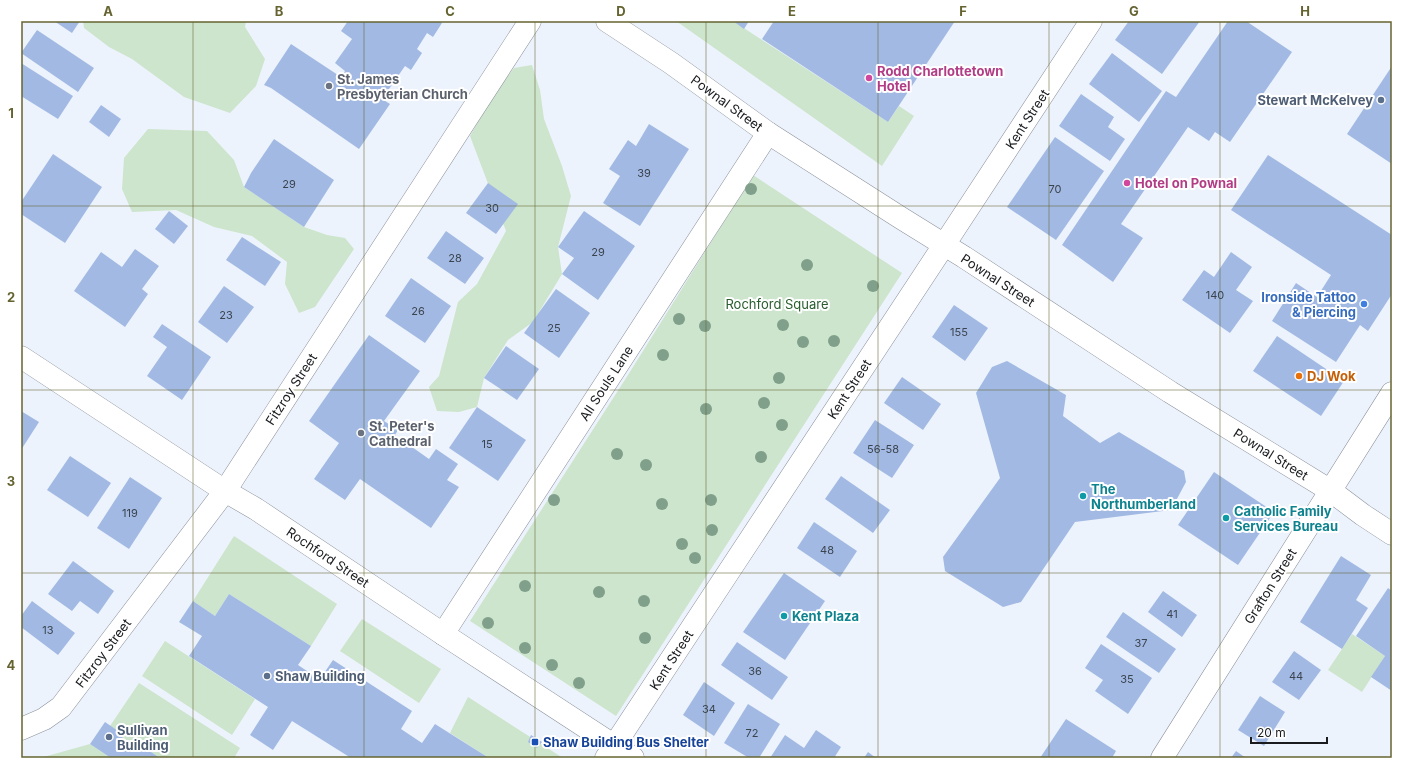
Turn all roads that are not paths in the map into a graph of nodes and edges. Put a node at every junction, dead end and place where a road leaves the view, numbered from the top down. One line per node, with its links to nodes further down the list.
1 (530, 21): 8 (street, Fitzroy Street)
2 (607, 21): 4 (street, Pownal Street)
3 (1091, 21): 5 (street, Kent Street)
4 (768, 132): 5 (street, Pownal Street); 11 (street, All Souls Lane)
5 (944, 245): 9 (street, Pownal Street); 13 (street, Kent Street)
6 (21, 357): 8 (street, Rochford Street)
7 (1392, 393): 9 (street, Grafton Street)
8 (225, 491): 11 (street, Rochford Street); 12 (street, Fitzroy Street)
9 (1331, 491): 10 (street, Pownal Street); 15 (street, Grafton Street)
10 (1392, 534)
11 (443, 634): 13 (street, Rochford Street)
12 (21, 730)
13 (610, 752): 14 (street, Rochford Street)
14 (633, 758)
15 (1162, 758)

